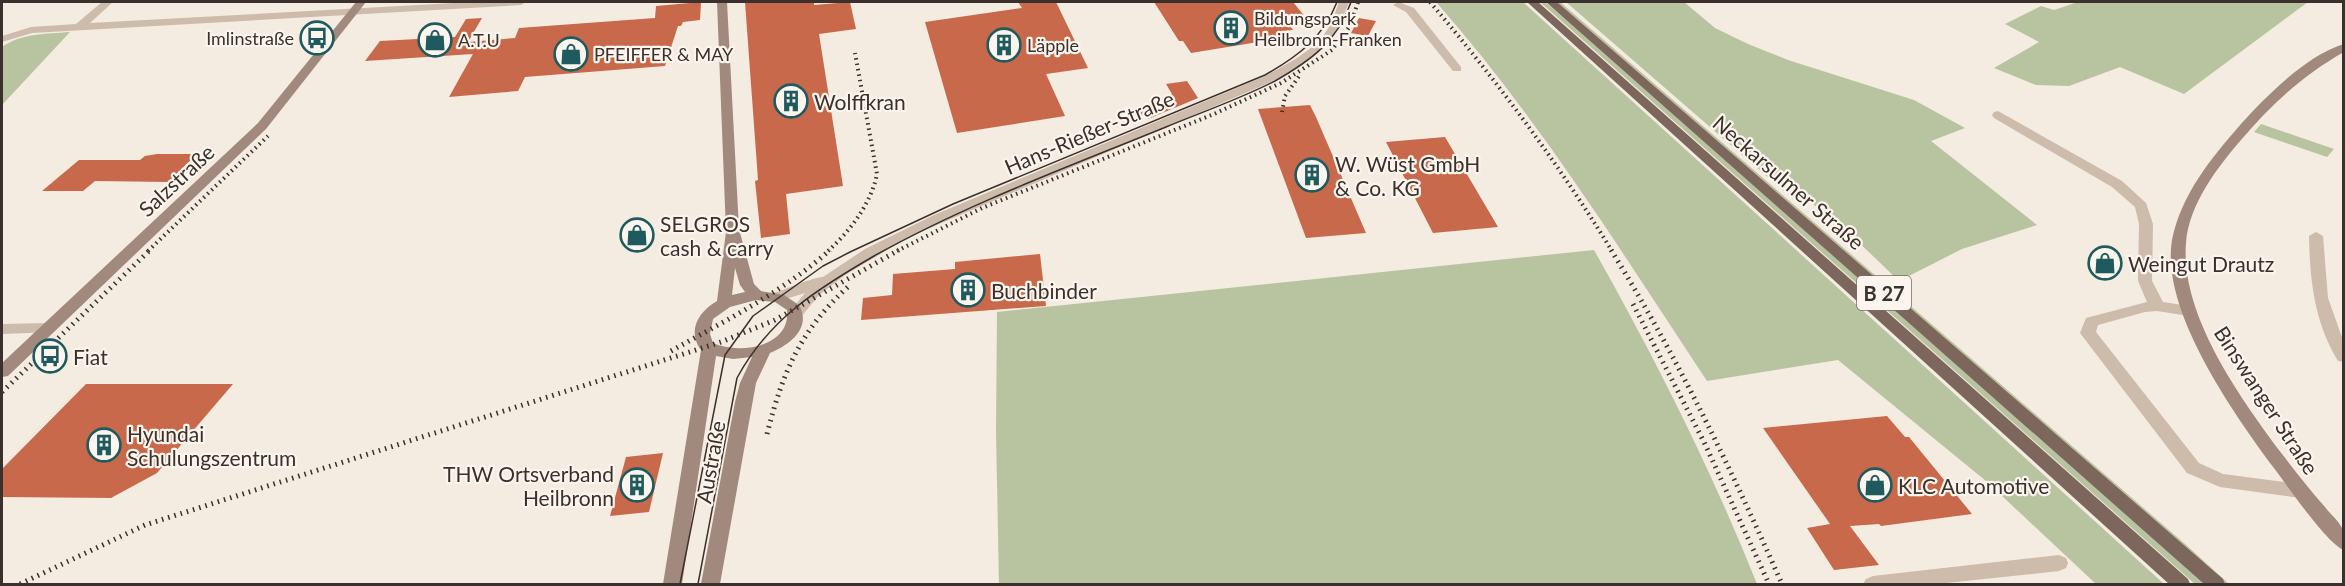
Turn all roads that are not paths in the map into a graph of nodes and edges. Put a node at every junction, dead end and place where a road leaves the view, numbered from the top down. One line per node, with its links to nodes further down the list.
1 (108, 2): 9 (street)
2 (521, 2): 8 (street)
3 (722, 2): 14 (main road)
4 (1344, 2): 16 (street, Hans-Rießer-Straße)
5 (1532, 2): 35 (main road, Neckarsulmer Straße / B 27)
6 (1551, 2): 36 (main road, Neckarsulmer Straße / B 27)
7 (1398, 5): 12 (street)
8 (357, 6): 9 (street); 23 (main road, Salzstraße)
9 (79, 27): 10 (street)
10 (2, 39)
11 (2343, 47): 21 (main road, Binswanger Straße)
12 (1457, 69)
13 (1998, 115): 20 (street)
14 (732, 230): 17 (main road); 19 (main road)
15 (2316, 236): 27 (street)
16 (829, 279): 18 (street, Hans-Rießer-Straße); 22 (street, Hans-Rießer-Straße)
17 (756, 295): 18 (main road, Austraße); 19 (main road, Austraße)
18 (776, 297): 22 (main road)
19 (724, 304): 25 (main road, Austraße)
20 (2157, 306): 21 (street); 29 (street)
21 (2189, 311): 29 (main road, Binswanger Straße)
22 (796, 314): 26 (main road)
23 (48, 328): 24 (street); 28 (main road, Salzstraße)
24 (2, 329)
25 (710, 348): 26 (main road); 32 (main road, Austraße)
26 (764, 350): 33 (main road, Austraße)
27 (2343, 357)
28 (2, 372)
29 (2300, 491): 30 (main road, Binswanger Straße)
30 (2343, 543)
31 (2059, 562): 34 (street)
32 (672, 585)
33 (710, 585)
34 (1873, 585)
35 (2181, 585)
36 (2216, 585)

